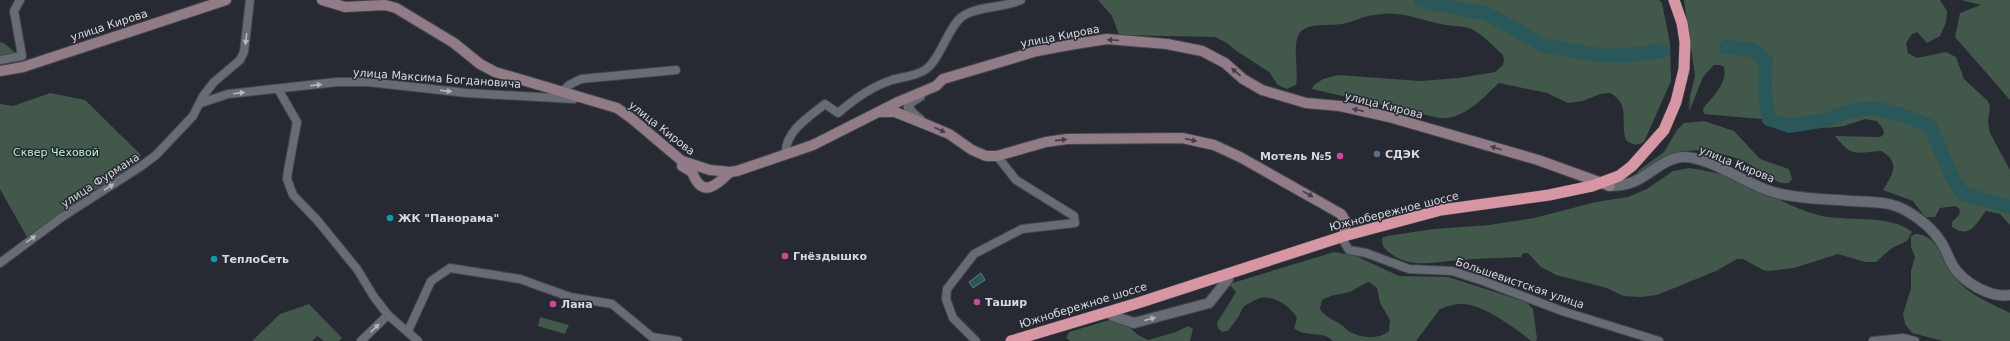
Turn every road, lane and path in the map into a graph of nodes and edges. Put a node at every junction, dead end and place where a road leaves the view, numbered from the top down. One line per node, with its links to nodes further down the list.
1 (20, 0): 8 (street)
2 (226, 0): 10 (main road, улица Кирова)
3 (250, 0): 15 (street, улица Фурмана, one-way to 15)
4 (322, 0): 13 (main road, улица Кирова)
5 (1021, 0): 18 (street)
6 (1674, 0): 22 (highway, Южнобережное шоссе)
7 (1678, 0): 22 (highway, Южнобережное шоссе)
8 (0, 60)
9 (676, 70): 13 (street)
10 (0, 71)
11 (936, 86): 16 (main road, улица Кирова); 17 (street); 22 (main road, улица Кирова, one-way to 11)
12 (278, 89): 14 (street, улица Максима Богдановича, one-way to 14); 15 (street, улица Максима Богдановича, one-way to 12); 27 (street)
13 (564, 93): 14 (main road); 20 (main road, улица Кирова)
14 (577, 99): 20 (main road)
15 (201, 103): 24 (street, улица Фурмана, one-way to 15)
16 (877, 112): 17 (main road); 18 (main road, улица Кирова)
17 (925, 124): 19 (main road, one-way to 19)
18 (786, 154): 21 (main road, улица Кирова)
19 (998, 156): 23 (main road, one-way to 23); 33 (street)
20 (693, 169): 21 (main road, улица Кирова); 21 (main road)
21 (730, 172)
22 (1607, 185): 23 (highway, Южнобережное шоссе); 23 (highway, Южнобережное шоссе); 26 (street, улица Кирова)
23 (1346, 242): 25 (highway, Южнобережное шоссе); 34 (highway, Южнобережное шоссе); 36 (street, Большевистская улица)
24 (0, 263)
25 (1228, 279): 28 (highway, Южнобережное шоссе); 28 (street, one-way to 25)
26 (2010, 295)
27 (388, 315): 29 (street); 30 (street, one-way to 27)
28 (1113, 316): 35 (highway, Южнобережное шоссе)
29 (408, 331): 31 (street); 32 (street)
30 (361, 341)
31 (418, 341)
32 (678, 341)
33 (976, 341)
34 (1011, 341)
35 (1029, 341)
36 (1659, 341)
37 (1873, 341): 38 (street)
38 (1915, 341)

